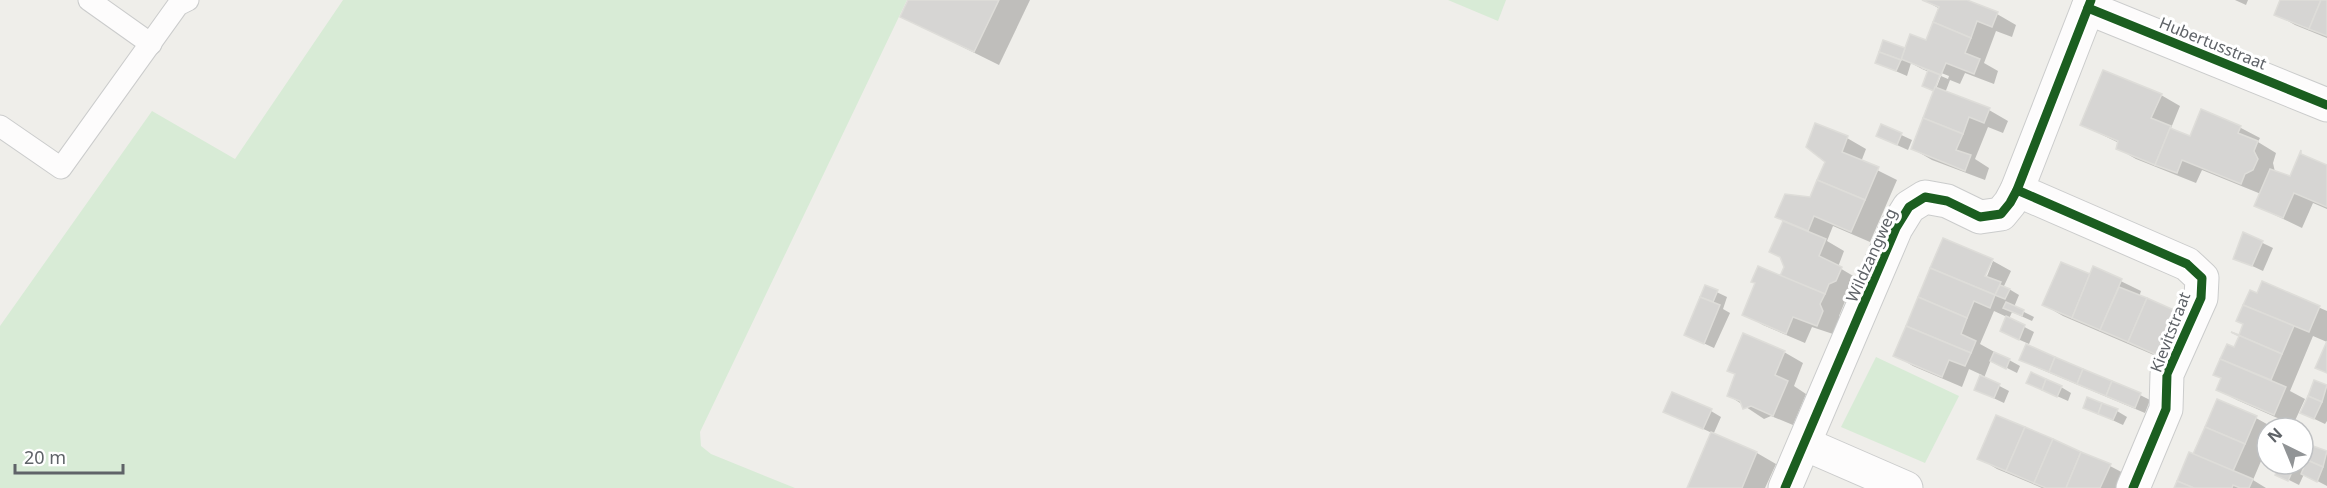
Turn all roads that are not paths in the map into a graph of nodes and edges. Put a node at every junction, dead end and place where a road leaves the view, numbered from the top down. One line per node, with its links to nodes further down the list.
1 (89, 0): 4 (lane)
2 (188, 0): 4 (lane)
3 (2090, 4): 5 (street, Hubertusstraat); 7 (street, Wildzangweg)
4 (151, 44): 6 (lane)
5 (2327, 105)
6 (0, 126)
7 (2017, 190): 8 (street, Wildzangweg); 11 (street, Kievitstraat)
8 (1805, 444): 9 (street, Wildzangweg); 10 (street)
9 (1785, 488)
10 (1906, 488)
11 (2133, 488)

